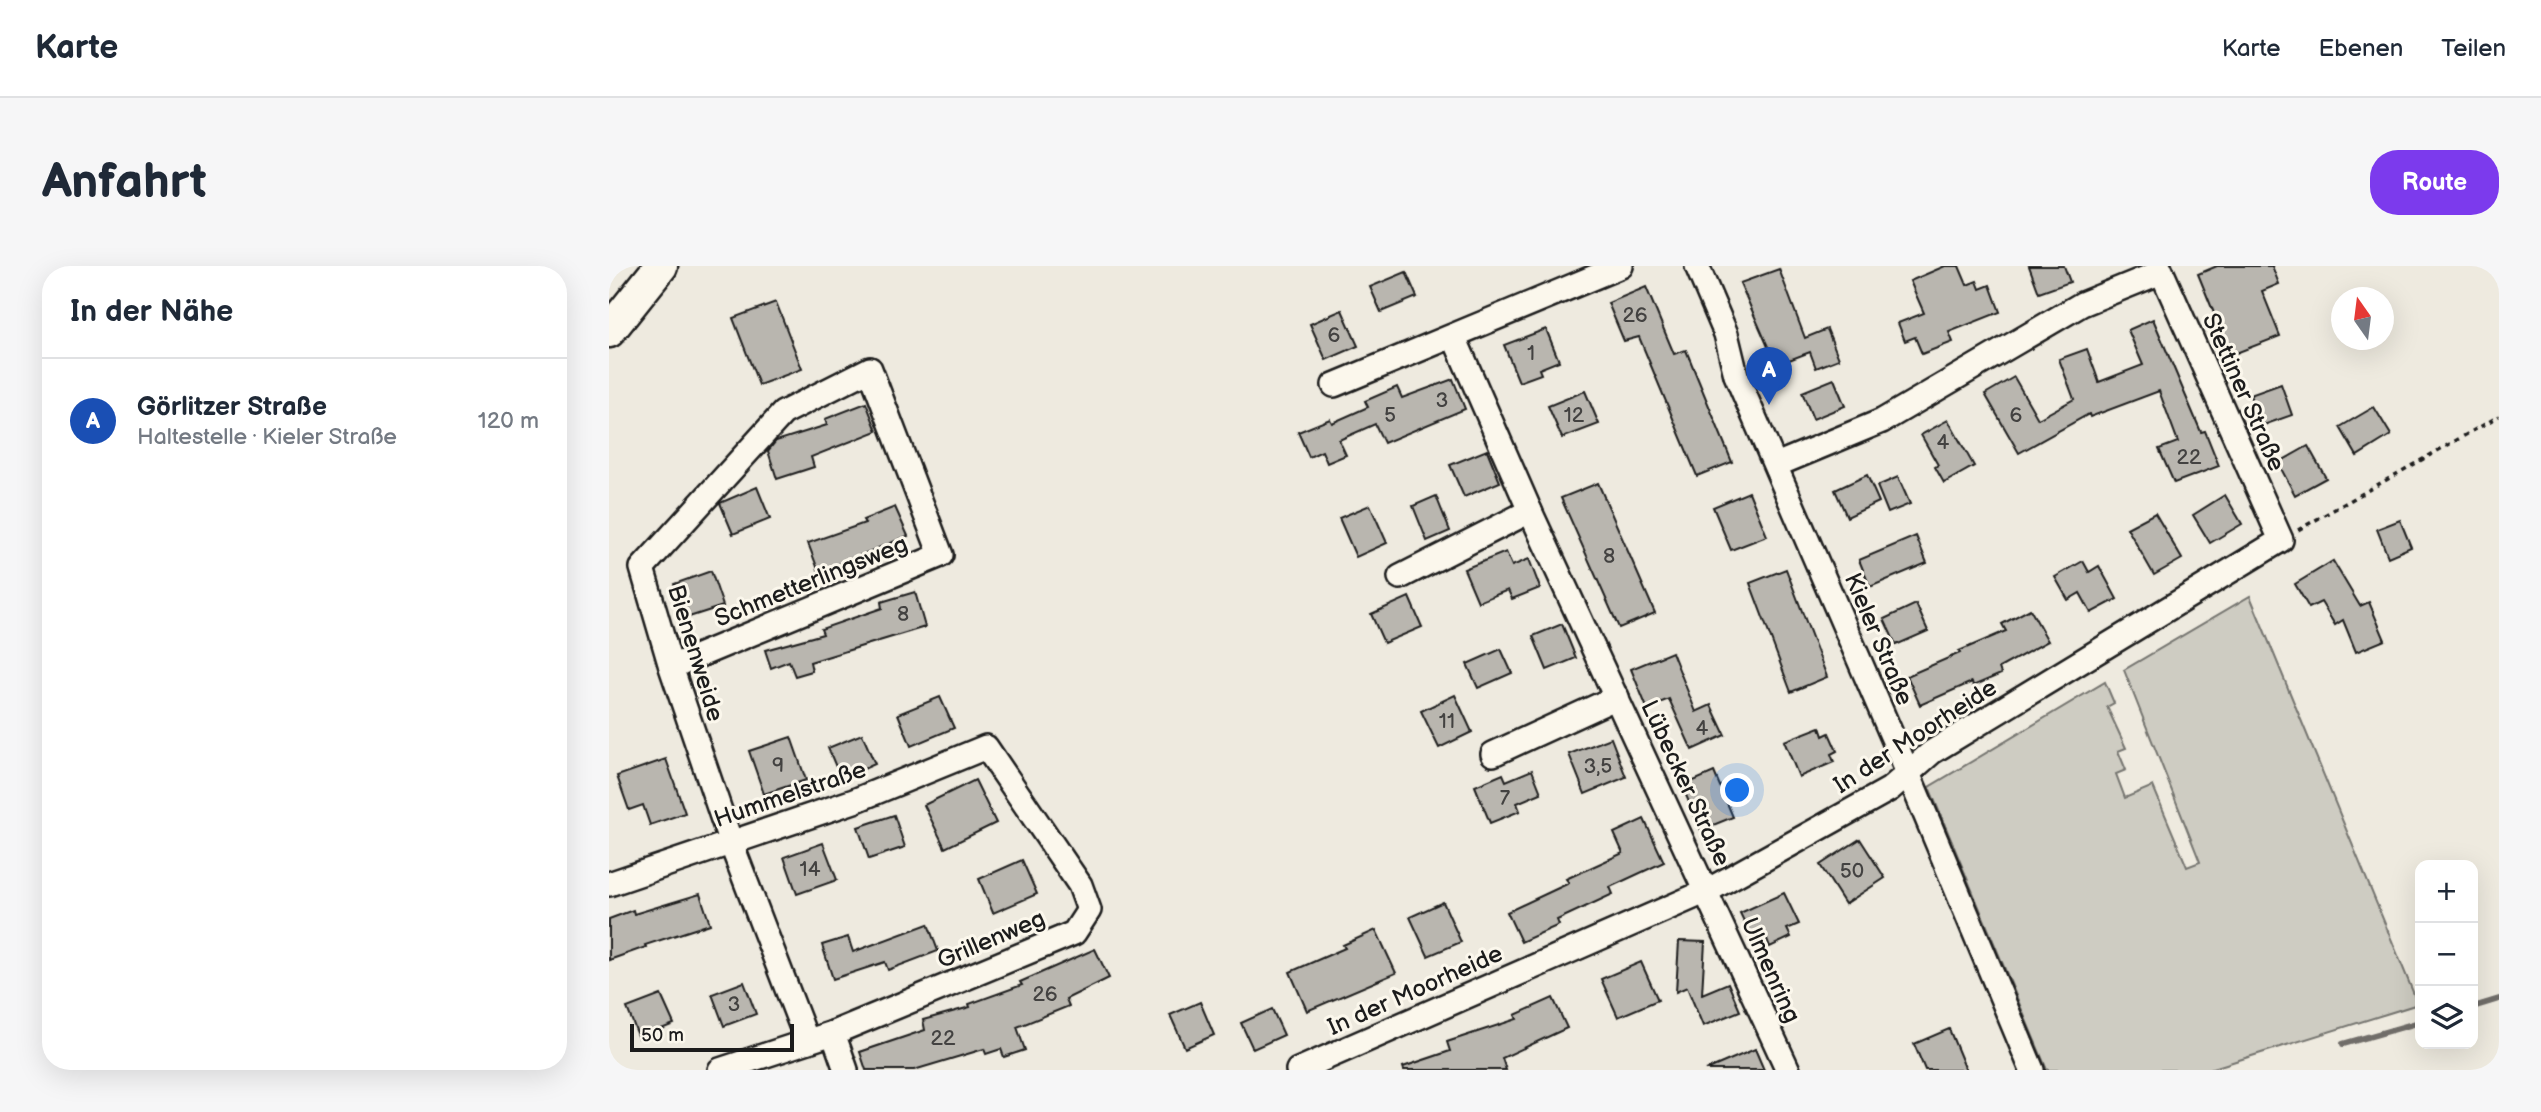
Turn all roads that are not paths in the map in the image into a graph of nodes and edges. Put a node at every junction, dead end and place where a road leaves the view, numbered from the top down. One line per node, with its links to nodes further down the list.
1 (661, 266): 5 (main road)
2 (1621, 266): 6 (street)
3 (1697, 266): 9 (street, Kieler Straße)
4 (2160, 269): 9 (street); 11 (street, Stettiner Straße)
5 (609, 331)
6 (1454, 337): 8 (street); 10 (street, Lübecker Straße)
7 (870, 369): 13 (street, Bienenweide); 13 (street, Schmetterlingsweg)
8 (1333, 385)
9 (1776, 465): 17 (street, Kieler Straße)
10 (1530, 511): 12 (street); 14 (street, Lübecker Straße)
11 (2281, 540): 17 (street, In der Moorheide)
12 (1400, 577)
13 (671, 667): 18 (street, Bienenweide)
14 (1617, 697): 16 (street, Lübecker Straße); 20 (street, Lübecker Straße)
15 (986, 747): 18 (street, Hummelstraße); 21 (street, Grillenweg)
16 (1493, 754)
17 (1908, 773): 20 (street, In der Moorheide); 27 (street, Kieler Straße)
18 (731, 843): 19 (street, Hummelstraße); 22 (street, Bienenweide)
19 (609, 884)
20 (1707, 891): 25 (street, In der Moorheide); 26 (street, Ulmenring)
21 (833, 1033): 22 (street, Grillenweg); 24 (street)
22 (807, 1041): 23 (street, Grillenweg)
23 (720, 1070)
24 (846, 1070)
25 (1298, 1070)
26 (1788, 1070)
27 (2032, 1070)

